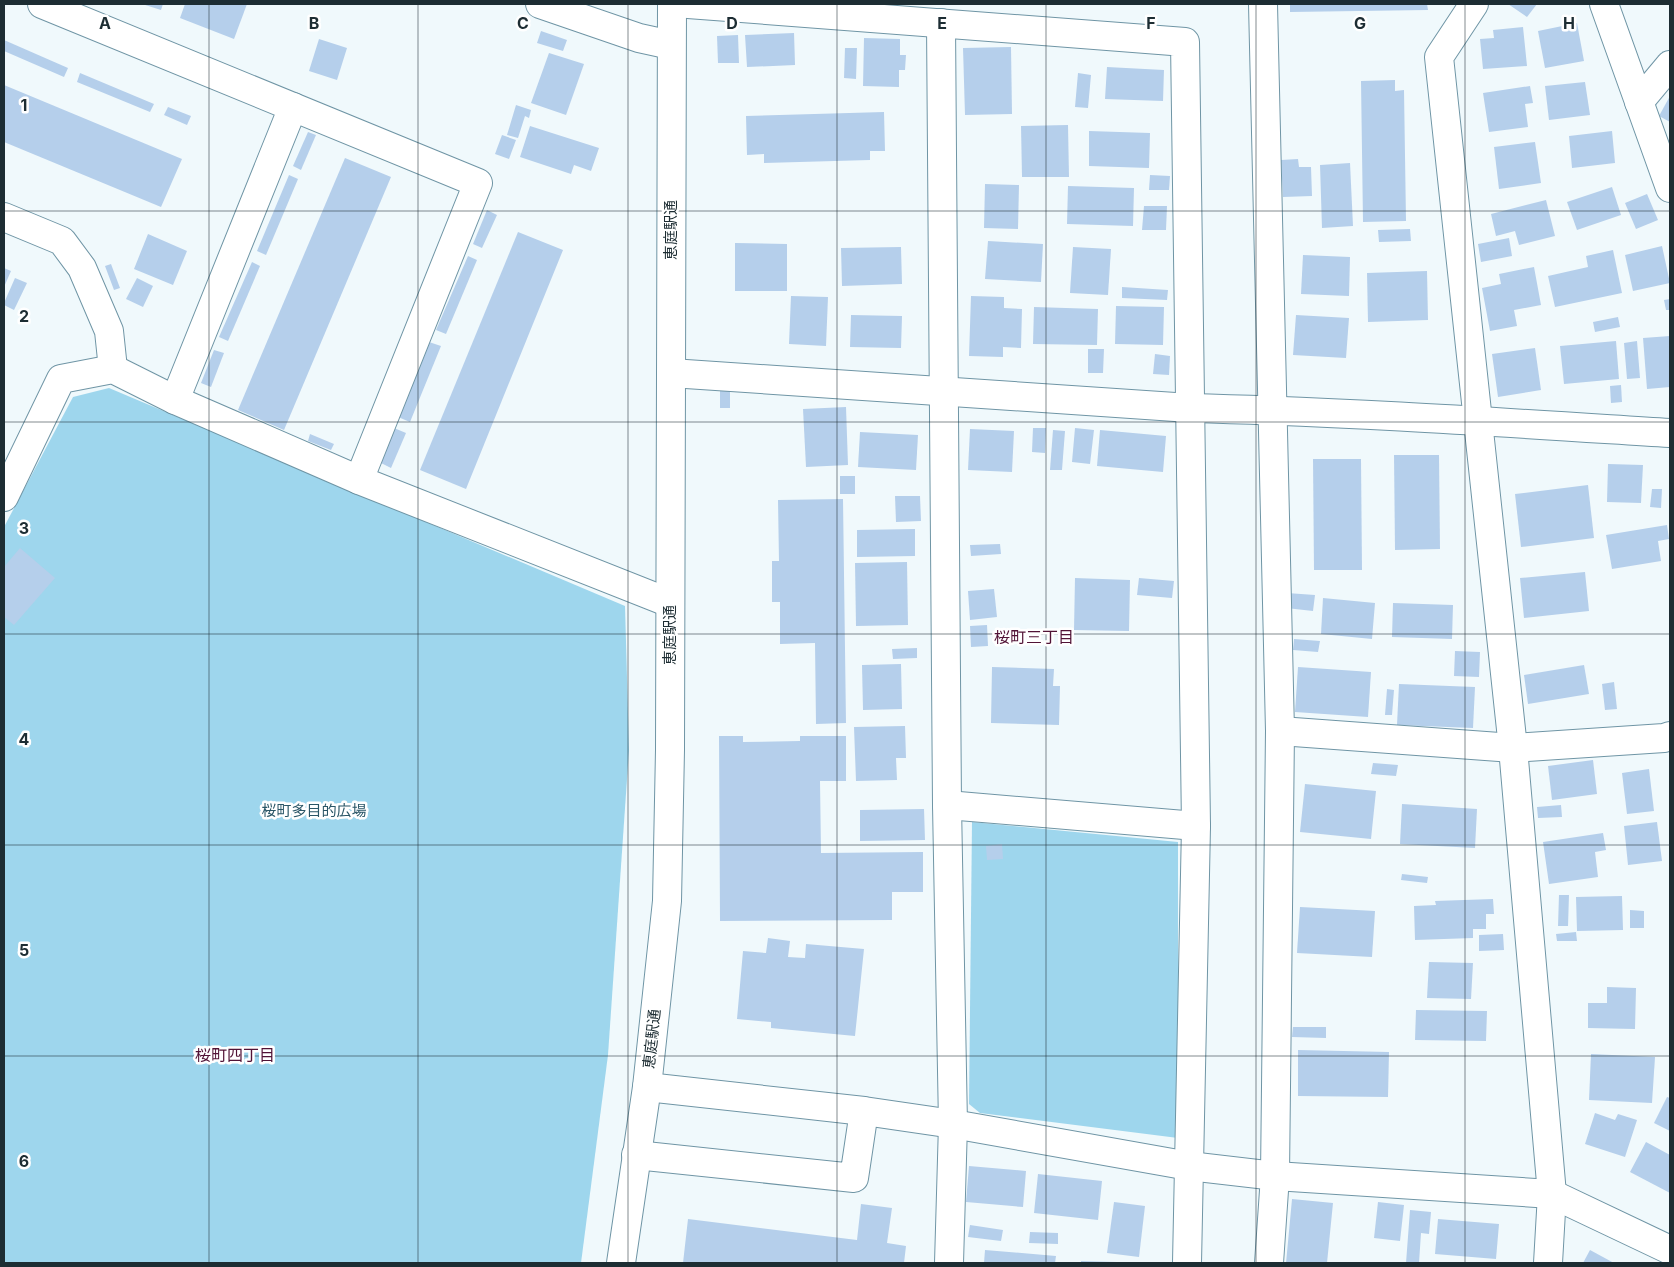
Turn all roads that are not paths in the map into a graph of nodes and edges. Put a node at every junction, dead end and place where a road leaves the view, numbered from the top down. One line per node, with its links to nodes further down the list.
1 (42, 4): 12 (street)
2 (540, 4): 9 (street)
3 (672, 4): 9 (street, 恵庭駅通)
4 (688, 4): 8 (street)
5 (1263, 4): 20 (street)
6 (1474, 4): 21 (street)
7 (1604, 4): 11 (street)
8 (941, 23): 17 (street); 19 (street)
9 (671, 45): 16 (street, 恵庭駅通)
10 (1670, 65): 11 (street)
11 (1639, 102): 13 (street)
12 (293, 107): 18 (street); 23 (street)
13 (1670, 188)
14 (4, 217): 15 (street)
15 (113, 369): 18 (street); 24 (street)
16 (670, 372): 17 (street); 25 (street, 恵庭駅通)
17 (944, 391): 19 (street); 29 (street)
18 (175, 400): 23 (street)
19 (1190, 408): 20 (street); 30 (street)
20 (1271, 410): 21 (street); 26 (street)
21 (1477, 421): 22 (street); 28 (street)
22 (1670, 433)
23 (359, 480): 25 (street)
24 (4, 497)
25 (670, 603): 31 (street, 恵庭駅通)
26 (1280, 731): 28 (street); 36 (street)
27 (1670, 736): 28 (street)
28 (1513, 748): 37 (street)
29 (947, 804): 30 (street); 33 (street)
30 (1196, 826): 35 (street)
31 (647, 1087): 32 (street); 34 (street, 恵庭駅通)
32 (864, 1112): 33 (street); 34 (street)
33 (953, 1124): 35 (street); 40 (street)
34 (636, 1156): 39 (street, 恵庭駅通)
35 (1188, 1166): 36 (street); 41 (street)
36 (1275, 1176): 37 (street); 42 (street)
37 (1552, 1194): 38 (street); 43 (street)
38 (1670, 1250)
39 (621, 1263)
40 (949, 1263)
41 (1187, 1263)
42 (1269, 1263)
43 (1548, 1263)

